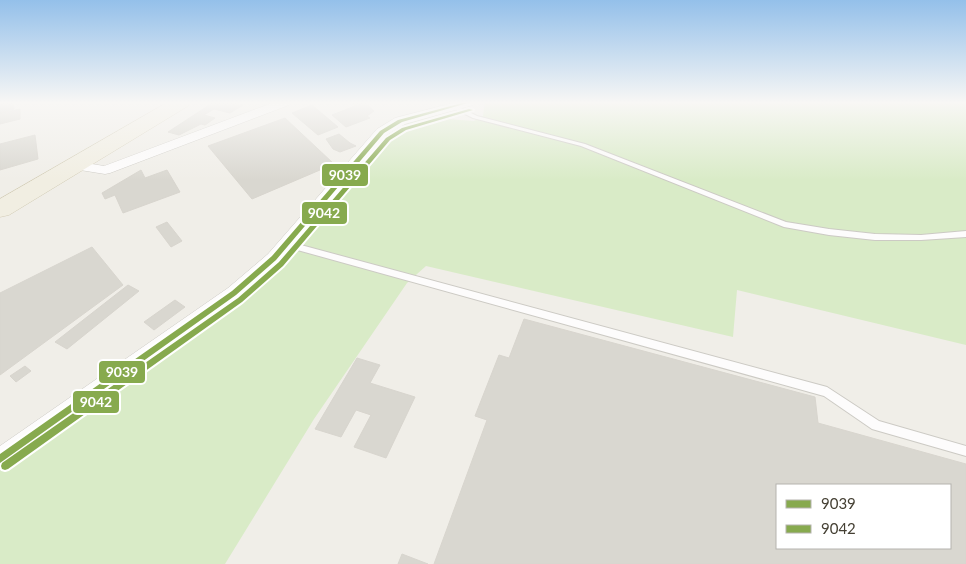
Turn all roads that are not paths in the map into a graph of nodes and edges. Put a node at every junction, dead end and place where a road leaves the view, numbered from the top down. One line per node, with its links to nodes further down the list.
1 (136, 128): 5 (main road)
2 (215, 128): 5 (street)
3 (388, 128): 10 (street)
4 (519, 128): 9 (lane)
5 (74, 165): 6 (main road)
6 (36, 188): 7 (main road); 8 (main road)
7 (0, 203)
8 (0, 209)
9 (966, 234)
10 (286, 244): 11 (lane); 12 (street)
11 (966, 451)
12 (0, 459)

